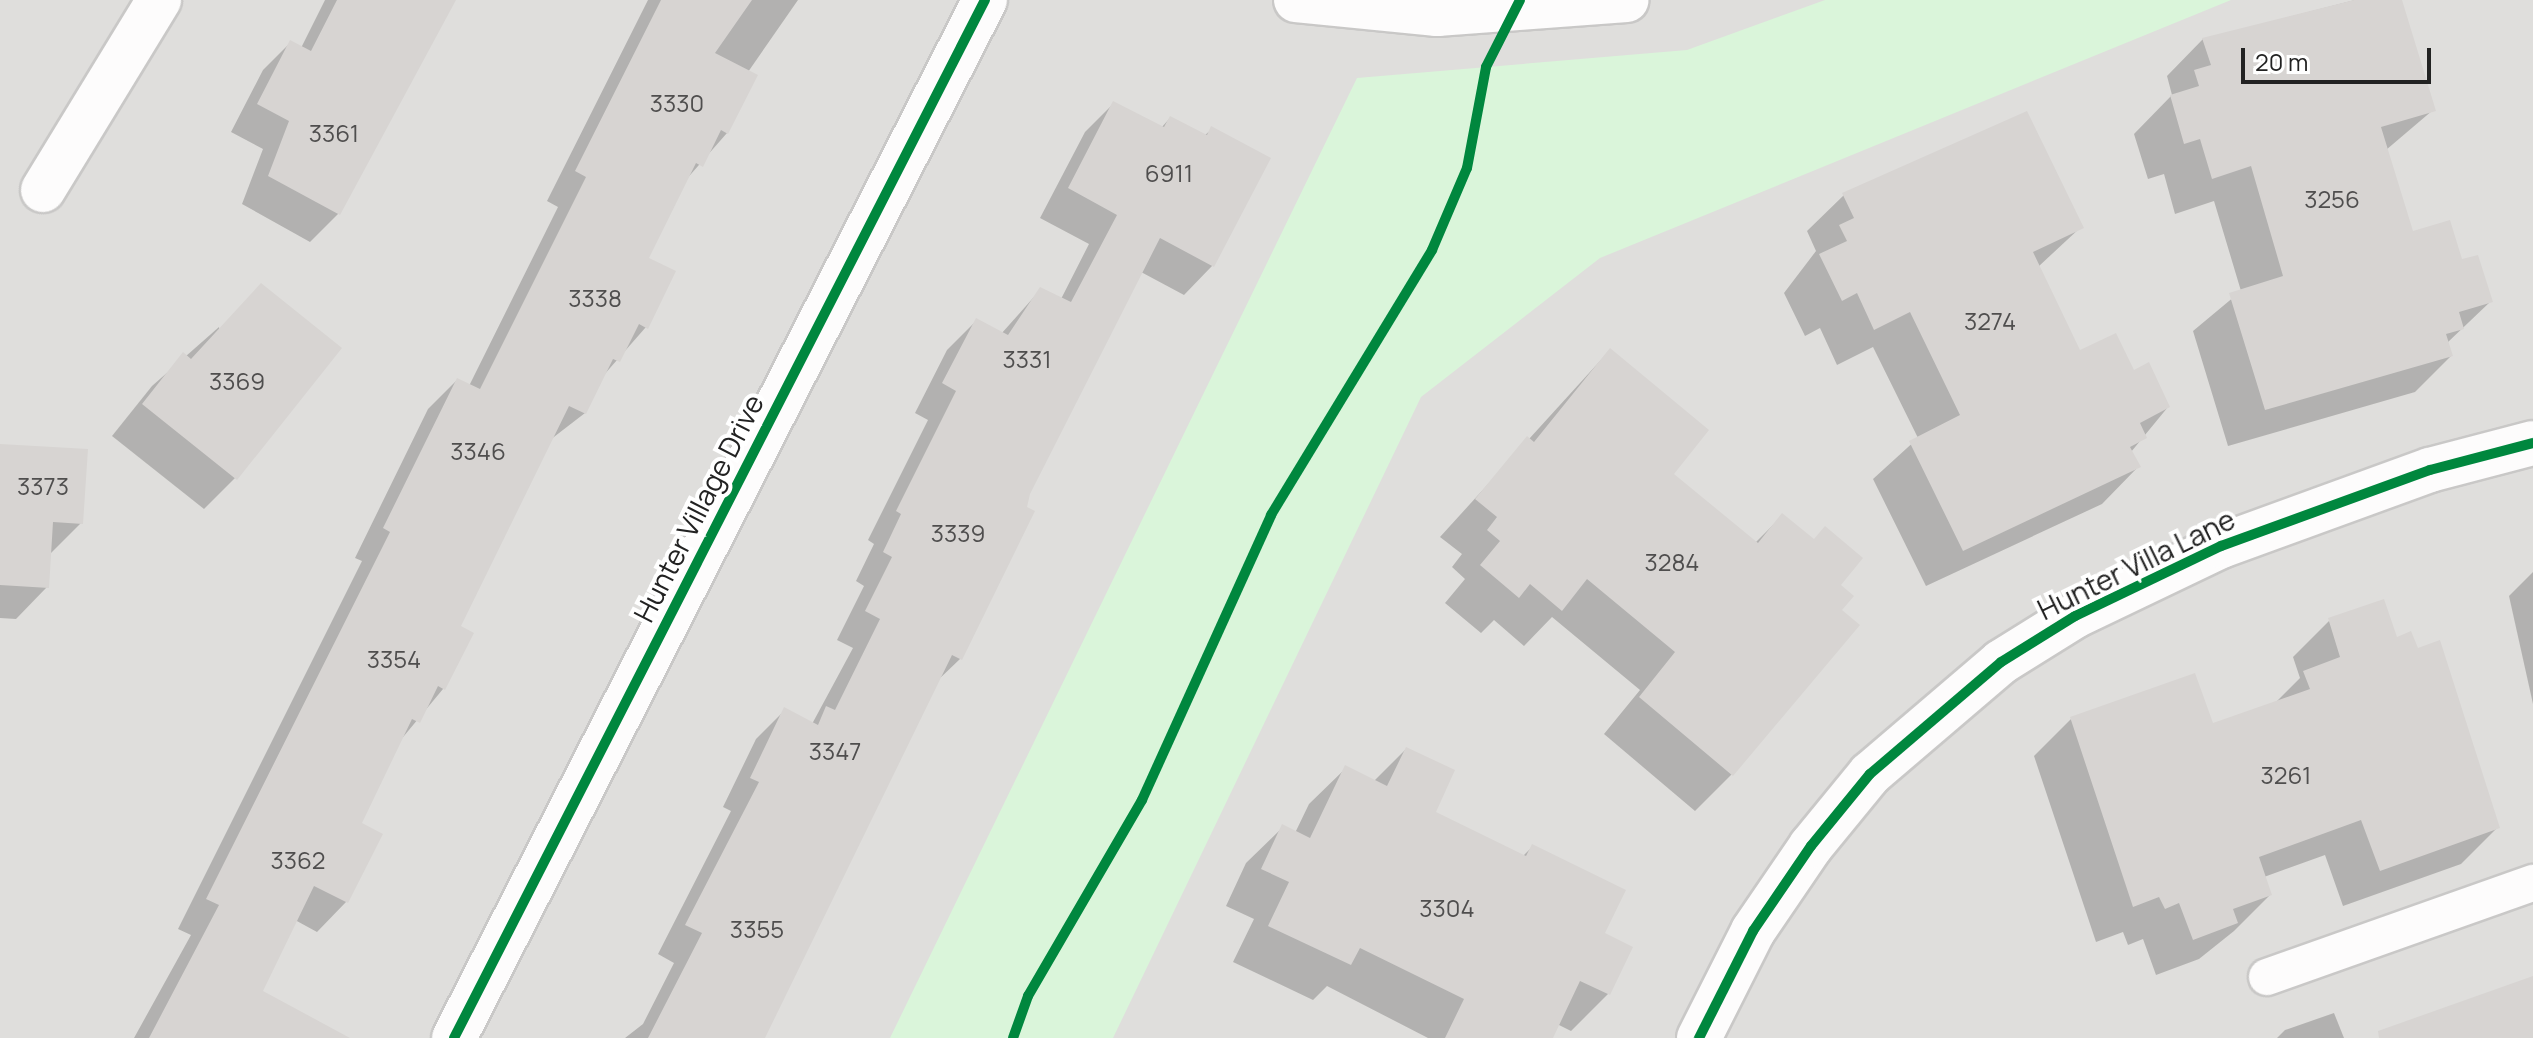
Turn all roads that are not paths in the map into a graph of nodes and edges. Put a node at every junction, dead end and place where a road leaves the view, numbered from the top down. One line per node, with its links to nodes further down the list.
1 (159, 0): 5 (street)
2 (985, 0): 9 (street, Hunter Village Drive)
3 (1296, 0): 4 (street)
4 (1626, 0)
5 (43, 190)
6 (2533, 443): 10 (street, Hunter Villa Lane)
7 (2533, 883): 8 (lane)
8 (2267, 977)
9 (454, 1038)
10 (1699, 1038)

